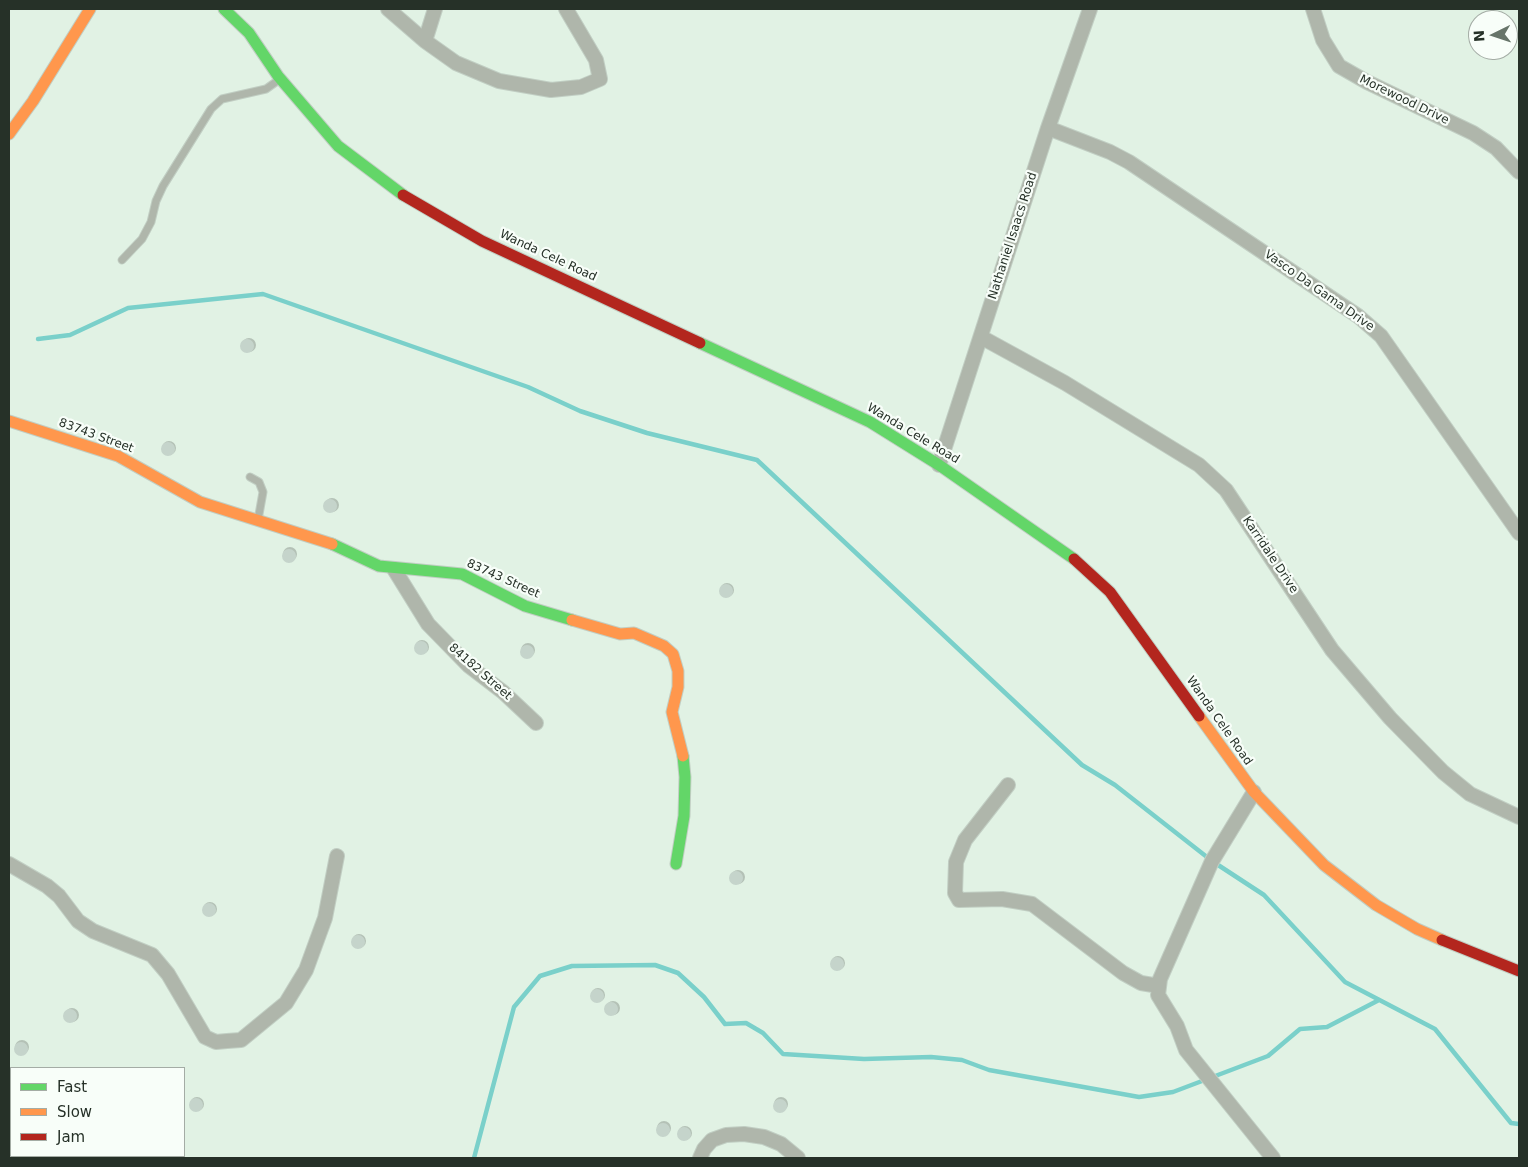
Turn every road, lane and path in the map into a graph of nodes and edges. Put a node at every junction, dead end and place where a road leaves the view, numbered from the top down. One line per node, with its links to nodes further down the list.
1 (90, 9): 11 (street)
2 (224, 9): 9 (street, Wanda Cele Road)
3 (388, 9): 8 (street)
4 (435, 9): 8 (street)
5 (566, 9): 8 (street)
6 (1090, 9): 10 (street, Nathaniel Isaacs Road)
7 (1312, 9): 12 (street, Morewood Drive)
8 (425, 41)
9 (281, 78): 13 (lane); 16 (street, Wanda Cele Road)
10 (1048, 128): 14 (street, Nathaniel Isaacs Road); 19 (street, Vasco Da Gama Drive)
11 (9, 134)
12 (1519, 172)
13 (122, 260)
14 (981, 337): 16 (street, Nathaniel Isaacs Road); 24 (street, Karridale Drive)
15 (9, 420): 18 (street, 83743 Street)
16 (939, 465): 23 (street, Wanda Cele Road)
17 (250, 477): 18 (lane)
18 (258, 520): 20 (street, 83743 Street)
19 (1519, 533)
20 (394, 569): 21 (street, 84182 Street); 27 (street, 83743 Street)
21 (536, 723)
22 (1008, 785): 29 (street)
23 (1254, 792): 28 (street, Wanda Cele Road); 29 (street)
24 (1519, 817)
25 (337, 856): 26 (street)
26 (9, 864)
27 (676, 864)
28 (1519, 971)
29 (1159, 986): 32 (street)
30 (700, 1158): 31 (street)
31 (798, 1158)
32 (1273, 1158)

